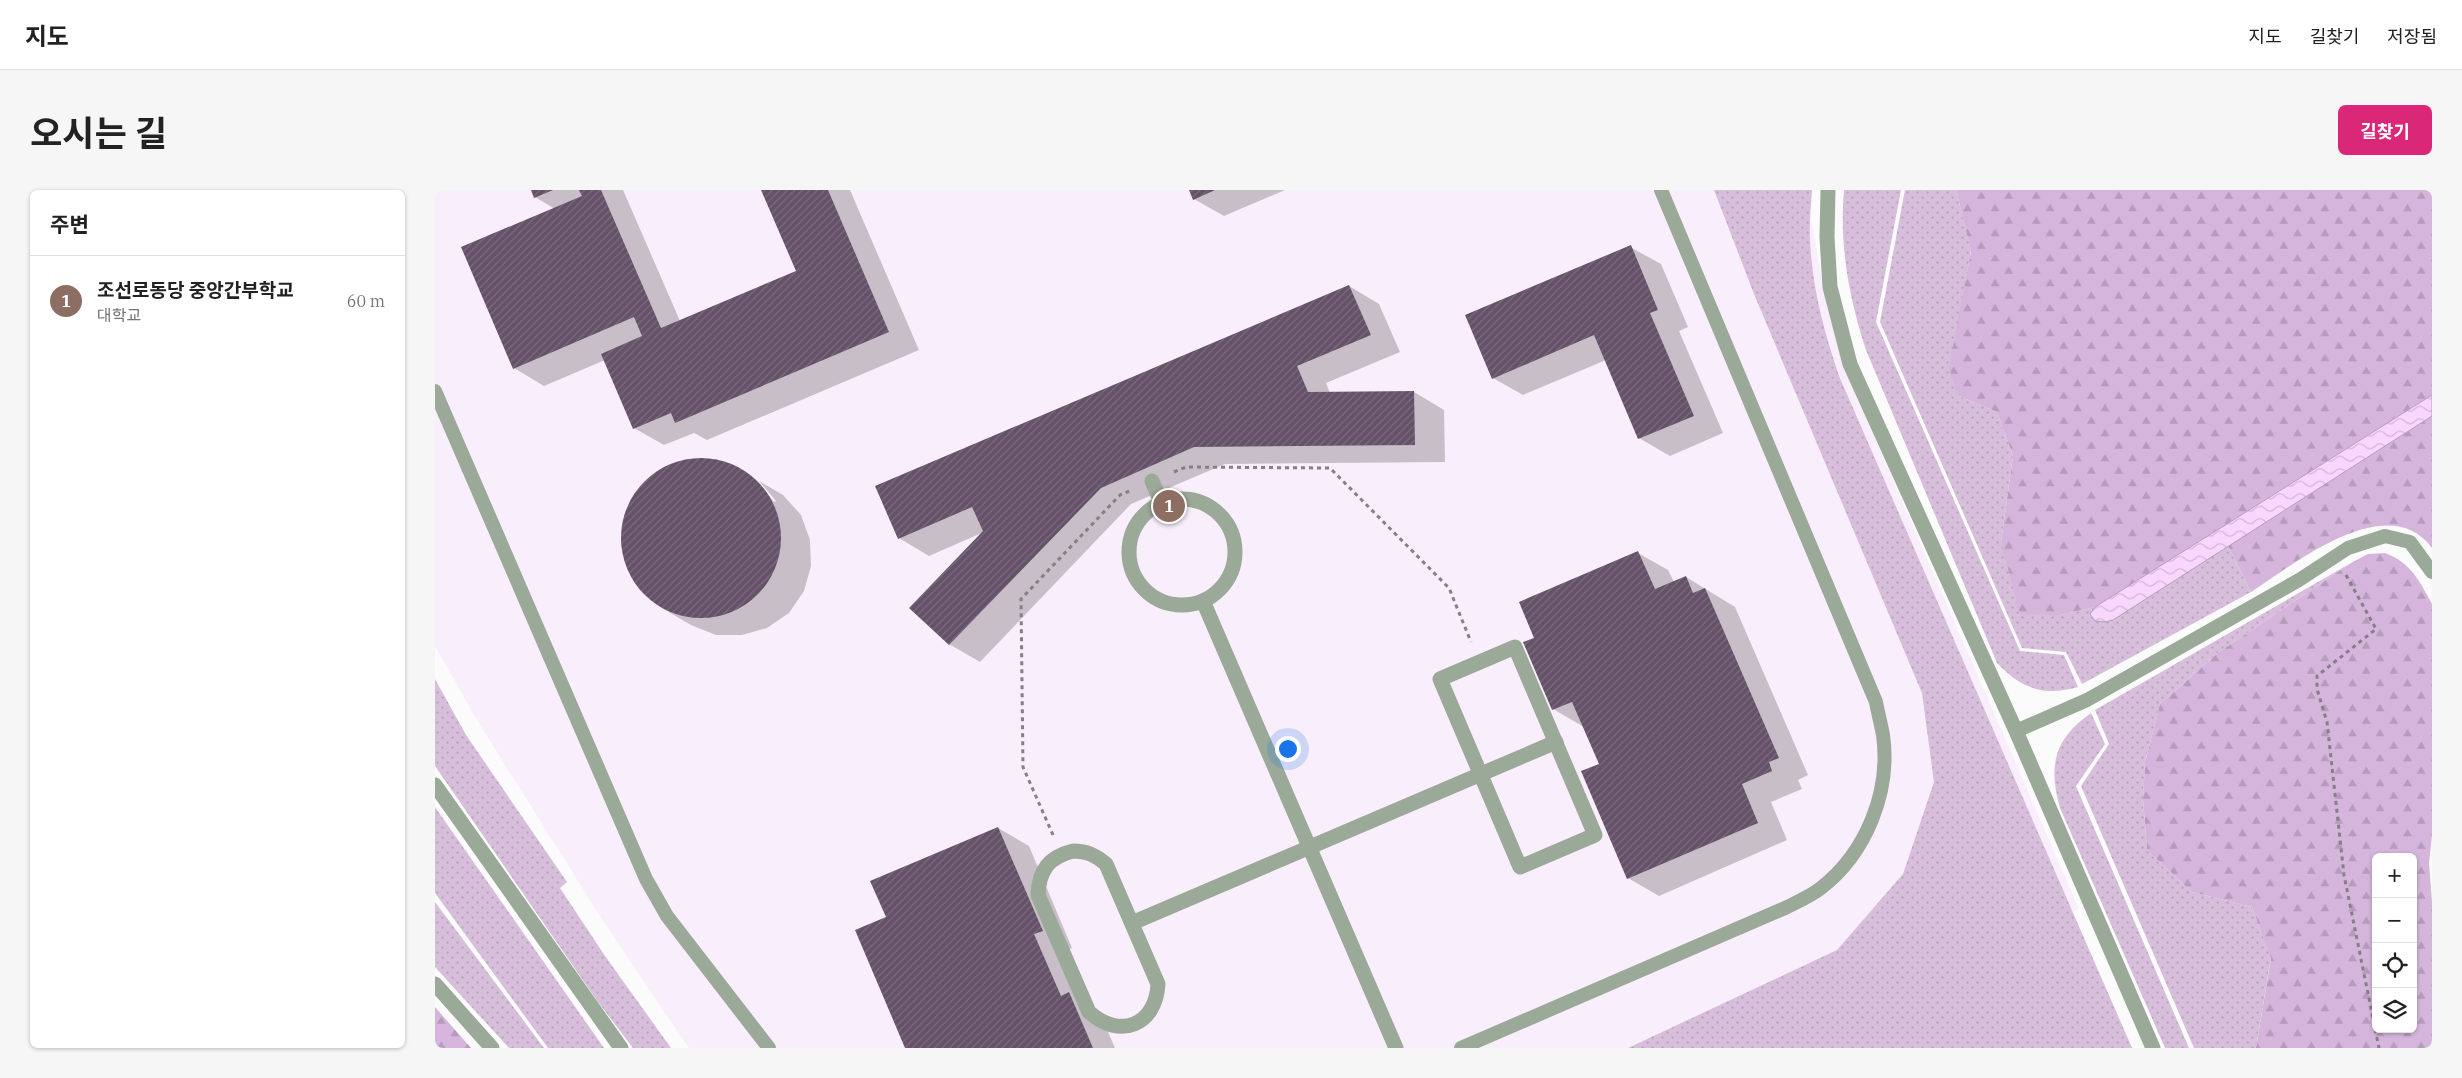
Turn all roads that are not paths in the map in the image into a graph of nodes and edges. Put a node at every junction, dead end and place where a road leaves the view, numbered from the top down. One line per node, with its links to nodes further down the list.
1 (1661, 190): 19 (lane)
2 (1828, 190): 8 (street)
3 (435, 391): 17 (lane)
4 (1151, 481): 5 (street)
5 (1161, 502): 7 (street); 7 (street)
6 (2432, 572): 8 (lane)
7 (1203, 601): 12 (street)
8 (2016, 731): 20 (street)
9 (1556, 742): 10 (street); 10 (street); 10 (street)
10 (1480, 774): 12 (street)
11 (435, 785): 16 (street)
12 (1309, 847): 13 (street); 18 (street)
13 (1132, 923): 13 (street)
14 (435, 984): 15 (street)
15 (492, 1048)
16 (621, 1048)
17 (769, 1048)
18 (1396, 1048)
19 (1461, 1048)
20 (2153, 1048)

